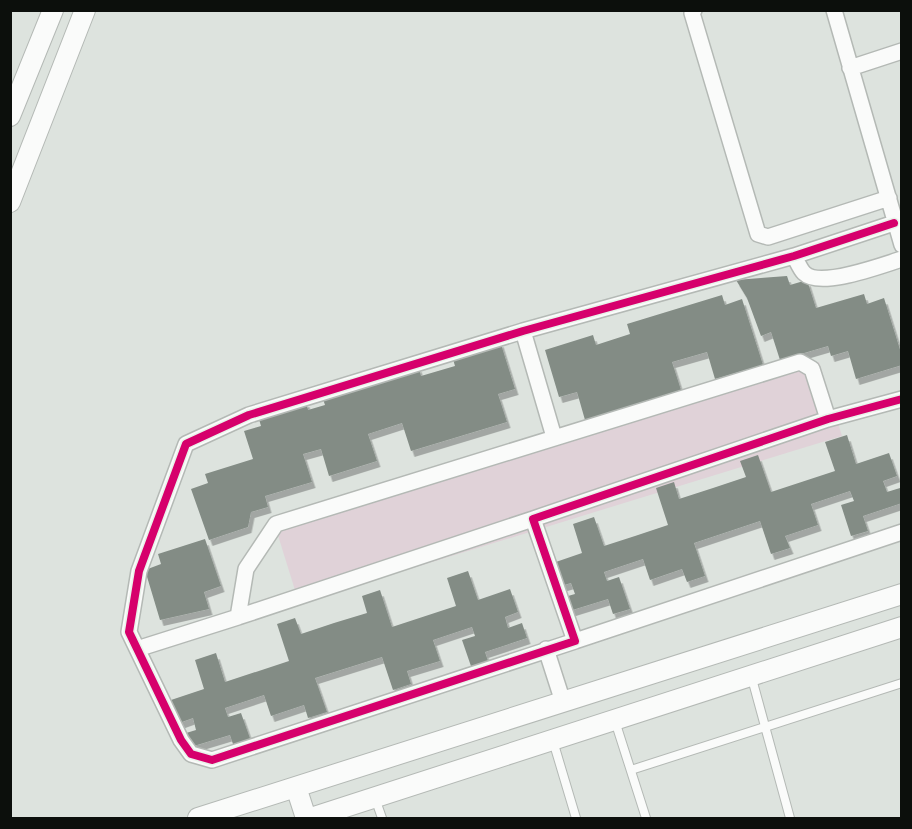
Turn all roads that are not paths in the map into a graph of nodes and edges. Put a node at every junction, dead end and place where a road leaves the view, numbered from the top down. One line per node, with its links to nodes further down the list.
1 (53, 10): 7 (street)
2 (85, 10): 9 (street)
3 (694, 10): 8 (street)
4 (834, 10): 6 (street)
5 (902, 51): 6 (street)
6 (850, 68): 8 (street)
7 (10, 116)
8 (889, 198): 10 (street)
9 (10, 202)
10 (894, 222): 11 (street); 12 (street)
11 (902, 245)
12 (794, 256): 13 (street); 14 (street)
13 (902, 259)
14 (523, 331): 17 (street); 24 (street)
15 (902, 399): 16 (street)
16 (828, 419): 17 (street); 18 (street)
17 (554, 437): 21 (street)
18 (533, 519): 21 (street); 23 (street)
19 (902, 532): 23 (street)
20 (902, 594): 28 (street)
21 (238, 617): 24 (street)
22 (902, 627): 26 (street)
23 (574, 641): 25 (street)
24 (137, 649): 25 (street)
25 (546, 649): 28 (street)
26 (751, 675): 29 (street); 30 (lane)
27 (902, 683): 30 (lane)
28 (563, 702): 33 (street)
29 (615, 719): 31 (street); 32 (lane)
30 (765, 728): 32 (lane); 40 (lane)
31 (552, 739): 34 (street); 38 (lane)
32 (631, 770): 39 (lane)
33 (296, 787): 35 (street); 36 (street)
34 (374, 797): 36 (street); 37 (lane)
35 (198, 819)
36 (308, 819)
37 (382, 819)
38 (576, 819)
39 (646, 819)
40 (790, 819)

